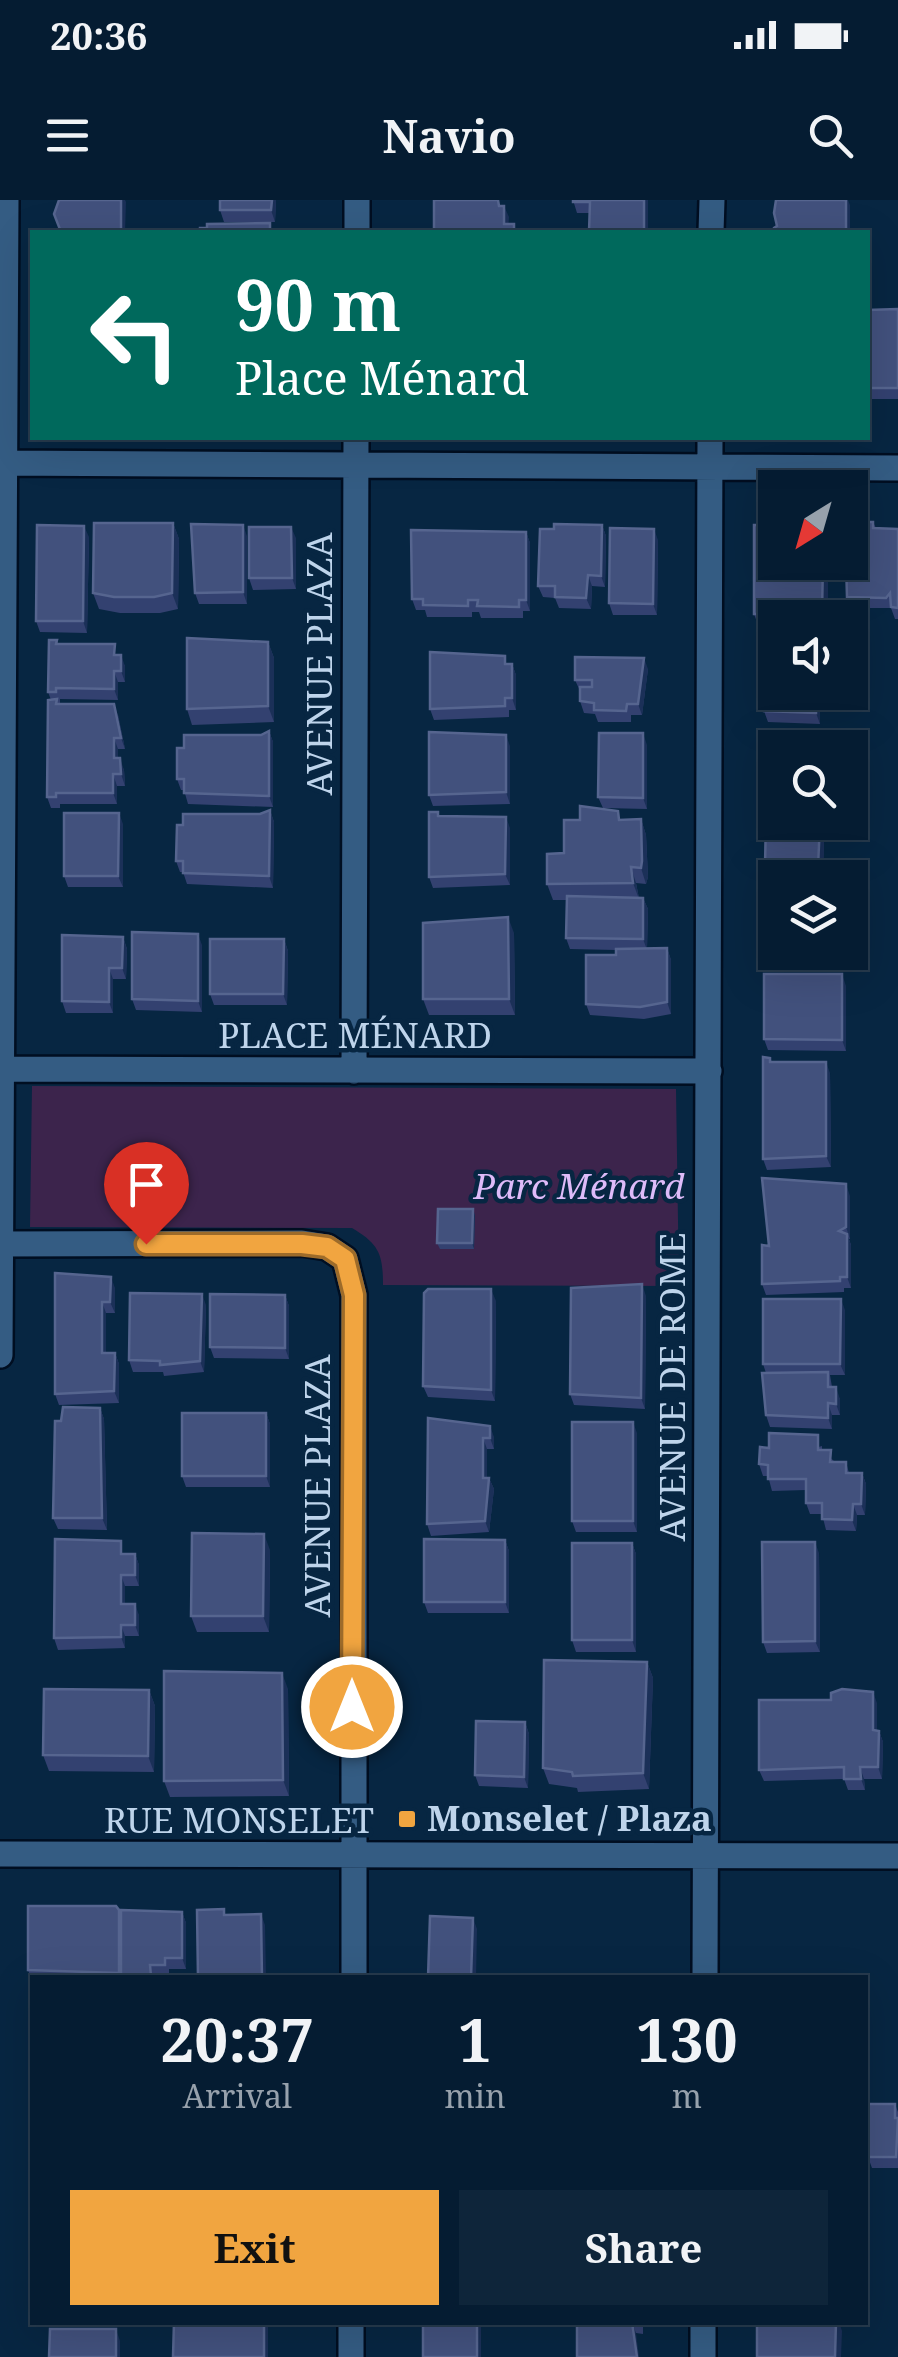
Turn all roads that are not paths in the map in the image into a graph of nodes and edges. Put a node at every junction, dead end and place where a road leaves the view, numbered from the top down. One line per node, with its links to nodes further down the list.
1 (6, 200): 8 (street)
2 (357, 200): 4 (street)
3 (712, 200): 5 (street)
4 (357, 230)
5 (712, 230)
6 (356, 440): 9 (street, AVENUE PLAZA)
7 (710, 440): 10 (street, AVENUE DE ROME)
8 (2, 463): 9 (street); 12 (street)
9 (356, 465): 10 (street); 13 (street, AVENUE PLAZA)
10 (710, 467): 11 (street); 14 (street, AVENUE DE ROME)
11 (898, 468)
12 (0, 1069): 13 (street, PLACE MÉNARD); 15 (street)
13 (354, 1071): 14 (street, PLACE MÉNARD)
14 (709, 1071): 18 (street, AVENUE DE ROME)
15 (1, 1244): 16 (street); 20 (street, AVENUE PLAZA)
16 (0, 1354)
17 (0, 1854): 20 (street, RUE MONSELET)
18 (705, 1855): 19 (street, RUE MONSELET); 20 (street, RUE MONSELET); 22 (street, AVENUE DE ROME)
19 (898, 1856)
20 (351, 1857): 21 (street, AVENUE PLAZA)
21 (354, 1975)
22 (704, 1975)
23 (352, 2325): 25 (street)
24 (703, 2325): 26 (street)
25 (351, 2357)
26 (703, 2357)

